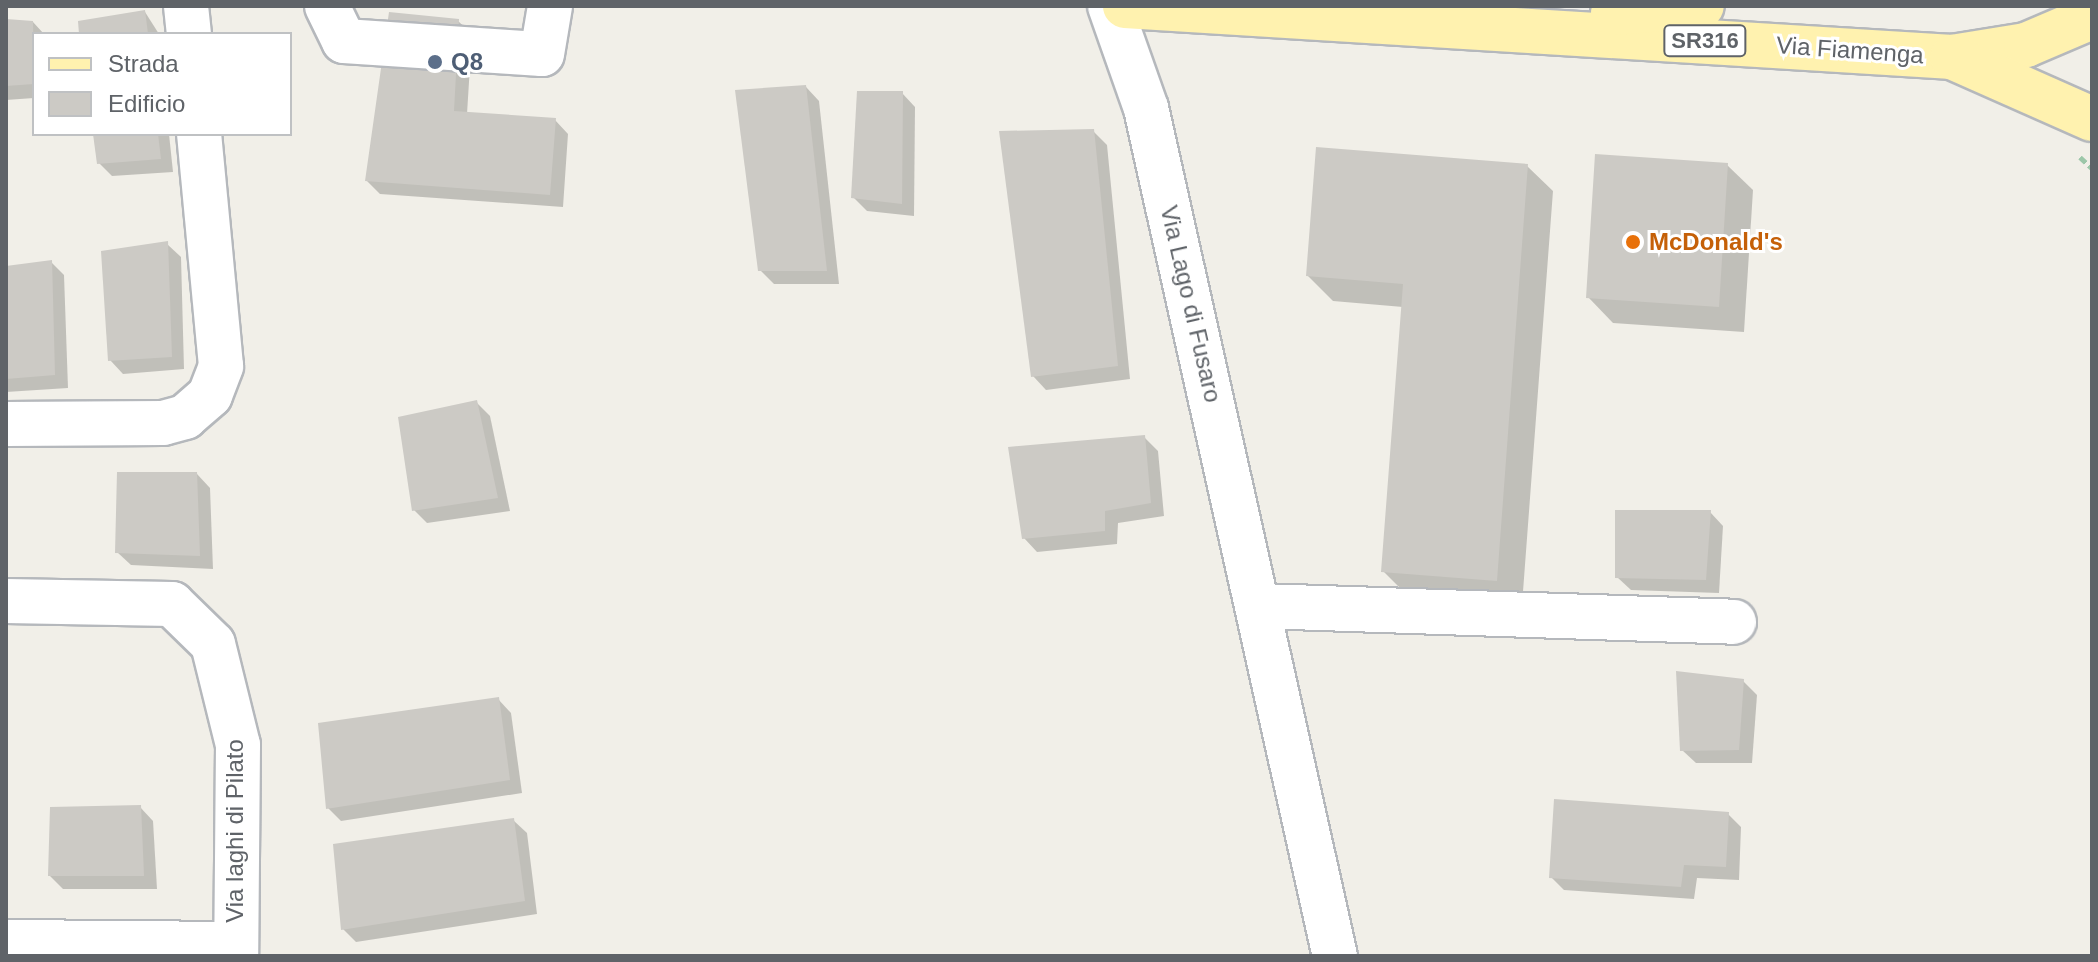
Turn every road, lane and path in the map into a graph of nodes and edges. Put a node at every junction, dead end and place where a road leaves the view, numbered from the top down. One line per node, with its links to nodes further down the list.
1 (186, 6): 9 (street)
2 (327, 6): 3 (street)
3 (550, 6)
4 (1110, 6): 16 (street, Via Lago di Fusaro)
5 (1125, 6): 8 (main road, Via Fiamenga / SR316)
6 (1702, 6): 8 (main road)
7 (2092, 17): 10 (main road, Via Fiamenga / SR316)
8 (1459, 25): 10 (main road, Via Fiamenga / SR316)
9 (189, 32)
10 (1952, 57): 11 (main road, Via Fiamenga / SR316)
11 (2083, 135): 13 (path)
12 (199, 136): 14 (street)
13 (2092, 168)
14 (6, 424)
15 (6, 601): 19 (street, Via laghi di Pilato)
16 (1260, 606): 17 (street); 20 (street, Via Lago di Fusaro)
17 (1734, 622)
18 (6, 942): 19 (street)
19 (236, 950)
20 (1335, 956)

